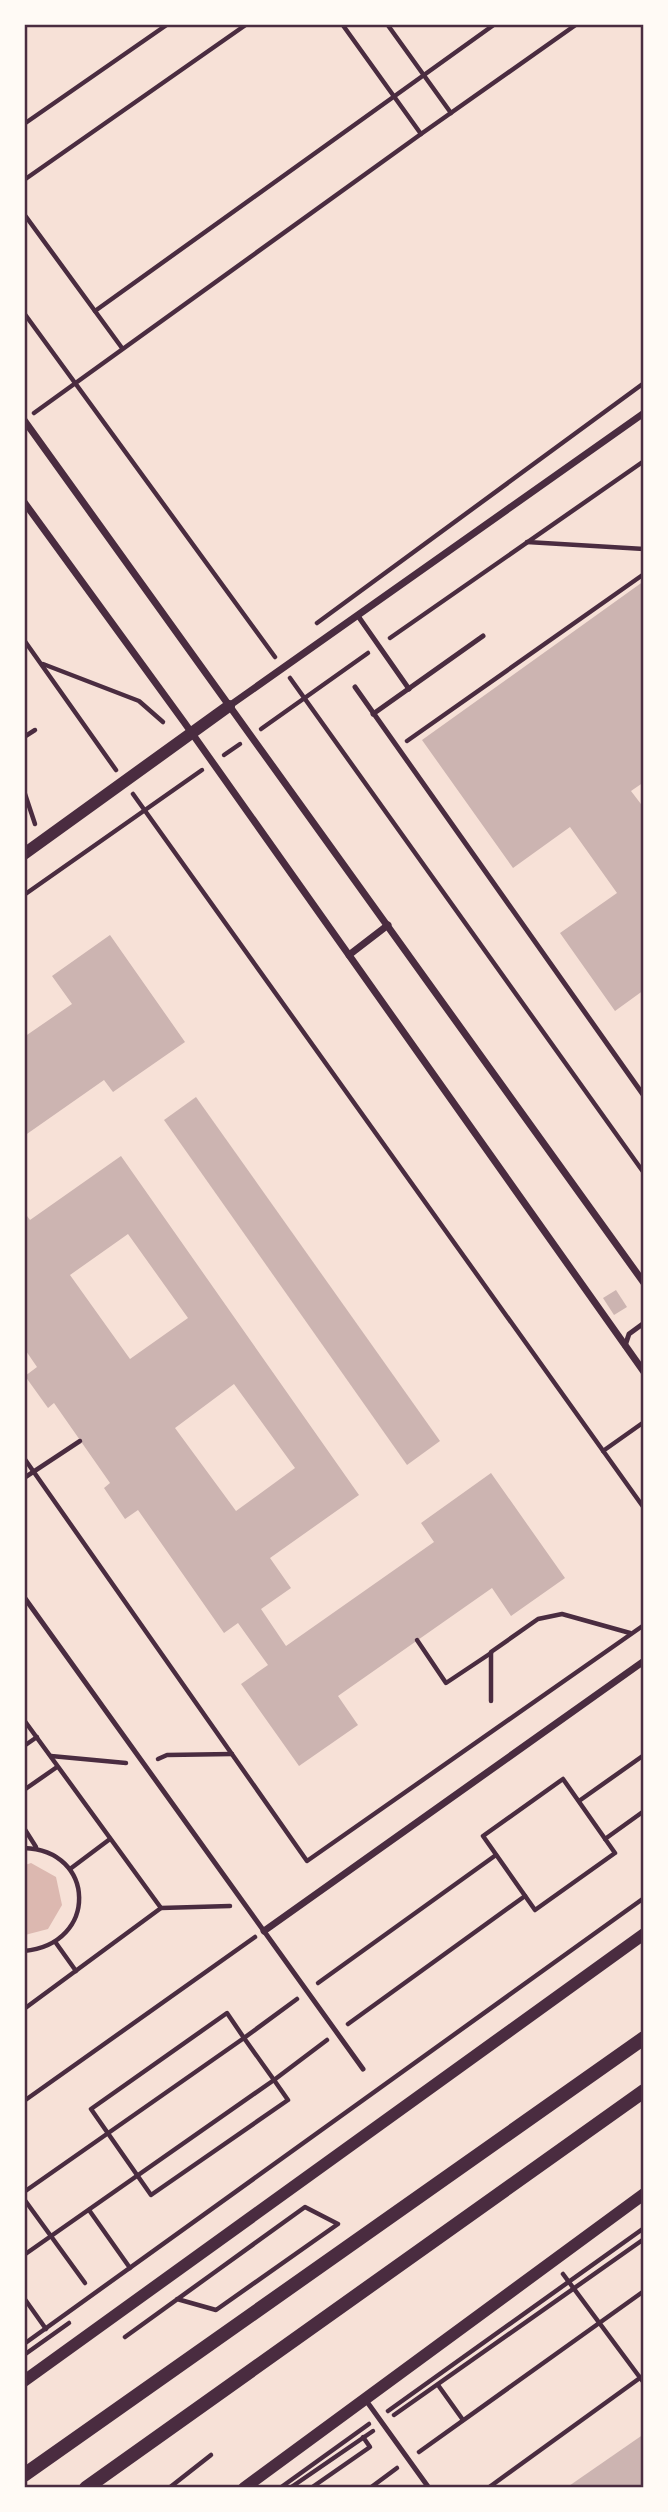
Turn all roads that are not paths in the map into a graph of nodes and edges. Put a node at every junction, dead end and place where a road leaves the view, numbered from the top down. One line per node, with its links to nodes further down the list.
1 (643, 413): 4 (street)
2 (24, 420): 8 (street)
3 (24, 502): 10 (street)
4 (358, 615): 7 (lane); 8 (street)
5 (483, 636): 7 (lane)
6 (355, 687): 9 (lane)
7 (409, 689): 9 (lane)
8 (229, 706): 10 (street); 12 (street)
9 (373, 714): 14 (lane)
10 (192, 734): 11 (street); 13 (street)
11 (24, 854)
12 (388, 925): 13 (street); 15 (street)
13 (349, 956): 17 (street)
14 (643, 1096)
15 (643, 1283)
16 (643, 1323): 17 (lane)
17 (625, 1346): 18 (street)
18 (643, 1372)
19 (24, 1597): 21 (lane)
20 (643, 1661): 21 (street)
21 (264, 1931): 24 (lane)
22 (643, 1934): 27 (street)
23 (643, 2039): 29 (main road)
24 (363, 2069)
25 (643, 2091): 30 (main road)
26 (643, 2194): 28 (street)
27 (24, 2381)
28 (365, 2399): 31 (street); 32 (lane)
29 (24, 2475)
30 (86, 2487)
31 (244, 2487)
32 (429, 2487)

